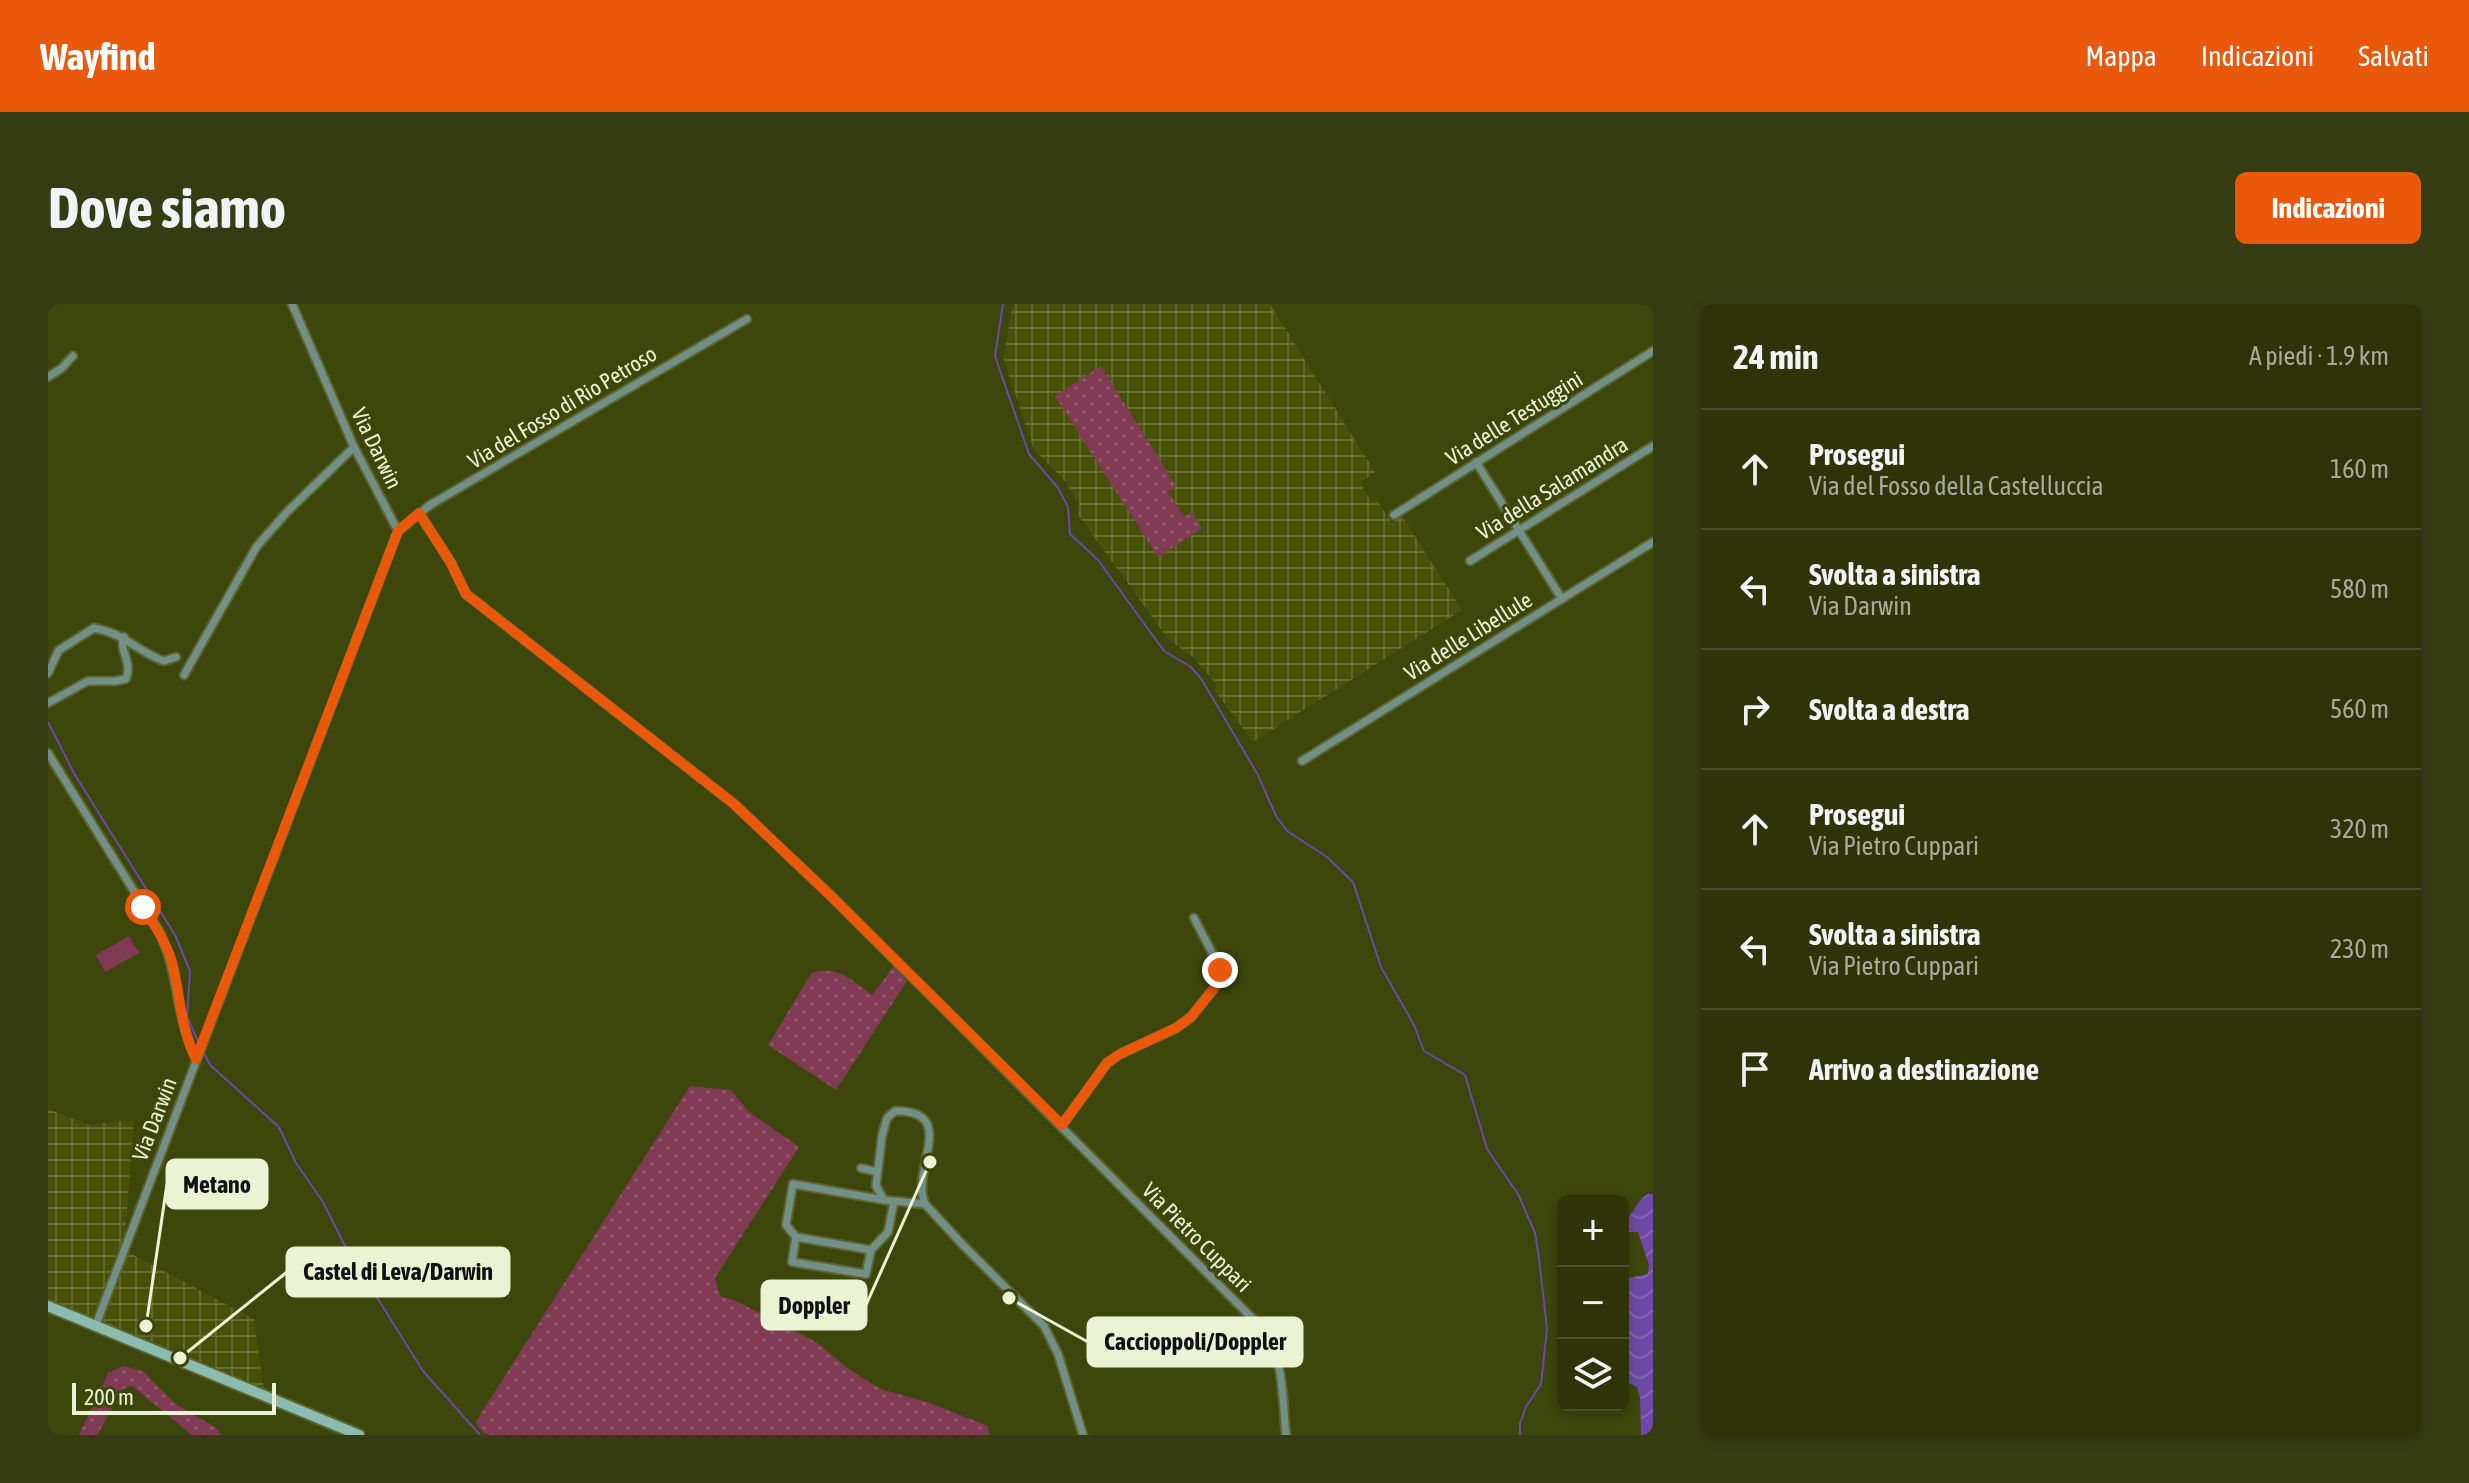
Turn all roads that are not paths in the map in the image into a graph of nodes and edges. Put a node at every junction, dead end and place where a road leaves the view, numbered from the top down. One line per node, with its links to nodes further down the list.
1 (292, 304): 7 (street, Via Darwin)
2 (747, 319): 9 (street, Via del Fosso di Rio Petroso)
3 (1653, 351): 8 (street, Via delle Testuggini)
4 (73, 356): 5 (street)
5 (48, 377)
6 (1653, 446): 11 (street, Via della Salamandra)
7 (354, 447): 12 (street, Via Darwin); 19 (street)
8 (1476, 462): 10 (street, Via delle Testuggini); 11 (street)
9 (419, 513): 12 (street, Via del Fosso di Rio Petroso); 25 (street, Via Pietro Cuppari)
10 (1394, 515)
11 (1519, 530): 14 (street, Via della Salamandra); 15 (street)
12 (398, 531): 24 (street, Via Darwin)
13 (1653, 542): 15 (street, Via delle Libellule)
14 (1470, 561)
15 (1562, 599): 22 (street, Via delle Libellule)
16 (124, 637): 17 (street); 18 (street); 20 (street)
17 (176, 657)
18 (48, 673)
19 (184, 675)
20 (48, 703)
21 (48, 753): 24 (street)
22 (1302, 761)
23 (1194, 918): 25 (street)
24 (196, 1059): 34 (street, Via Darwin)
25 (1062, 1125): 37 (street, Via Pietro Cuppari)
26 (861, 1168): 27 (street)
27 (877, 1172): 28 (street); 30 (street)
28 (884, 1200): 29 (street); 31 (street)
29 (894, 1201): 30 (street); 32 (street)
30 (925, 1204): 36 (street)
31 (796, 1237): 32 (street); 32 (street)
32 (871, 1250)
33 (48, 1306): 34 (street)
34 (95, 1327): 35 (street)
35 (359, 1435)
36 (1083, 1435)
37 (1286, 1435)

